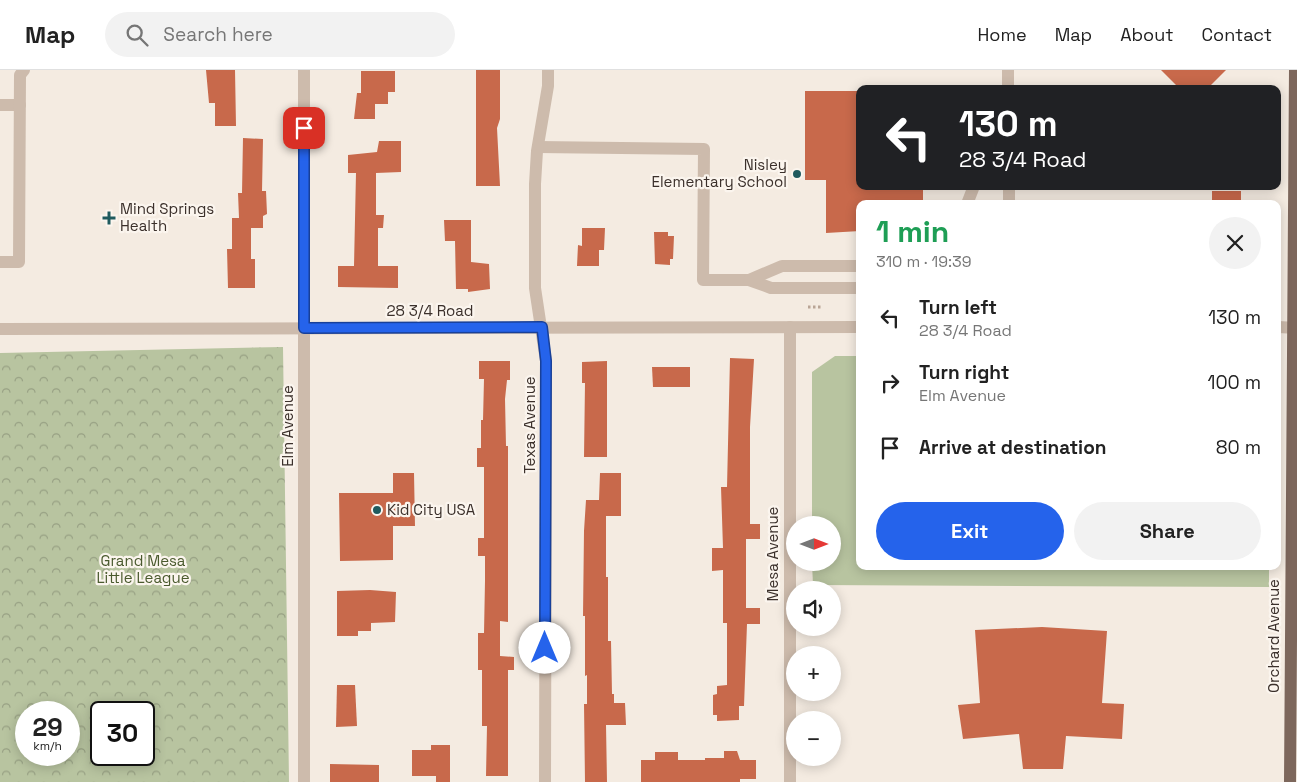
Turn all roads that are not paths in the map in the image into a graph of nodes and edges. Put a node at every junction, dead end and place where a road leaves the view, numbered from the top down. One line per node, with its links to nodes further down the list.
1 (24, 70): 8 (street)
2 (304, 70): 19 (street, Elm Avenue)
3 (548, 70): 9 (street, Texas Avenue)
4 (1008, 70): 6 (street)
5 (1295, 70): 18 (main road, Orchard Avenue)
6 (1008, 85)
7 (0, 105): 8 (street)
8 (20, 105): 10 (street)
9 (538, 148): 12 (street); 15 (street, Texas Avenue)
10 (0, 262)
11 (856, 266): 12 (street)
12 (748, 280): 13 (street)
13 (856, 288)
14 (790, 326): 15 (street, 28 3/4 Road); 16 (street, 28 3/4 Road); 24 (street, Mesa Avenue)
15 (542, 327): 19 (street, 28 3/4 Road); 23 (street, Texas Avenue)
16 (856, 327)
17 (1281, 327): 18 (street)
18 (1294, 327): 21 (main road, Orchard Avenue)
19 (304, 328): 20 (street, 28 3/4 Road); 22 (street, Elm Avenue)
20 (0, 329)
21 (1293, 713): 25 (main road, Orchard Avenue)
22 (304, 782)
23 (545, 782)
24 (790, 782)
25 (1290, 782)

